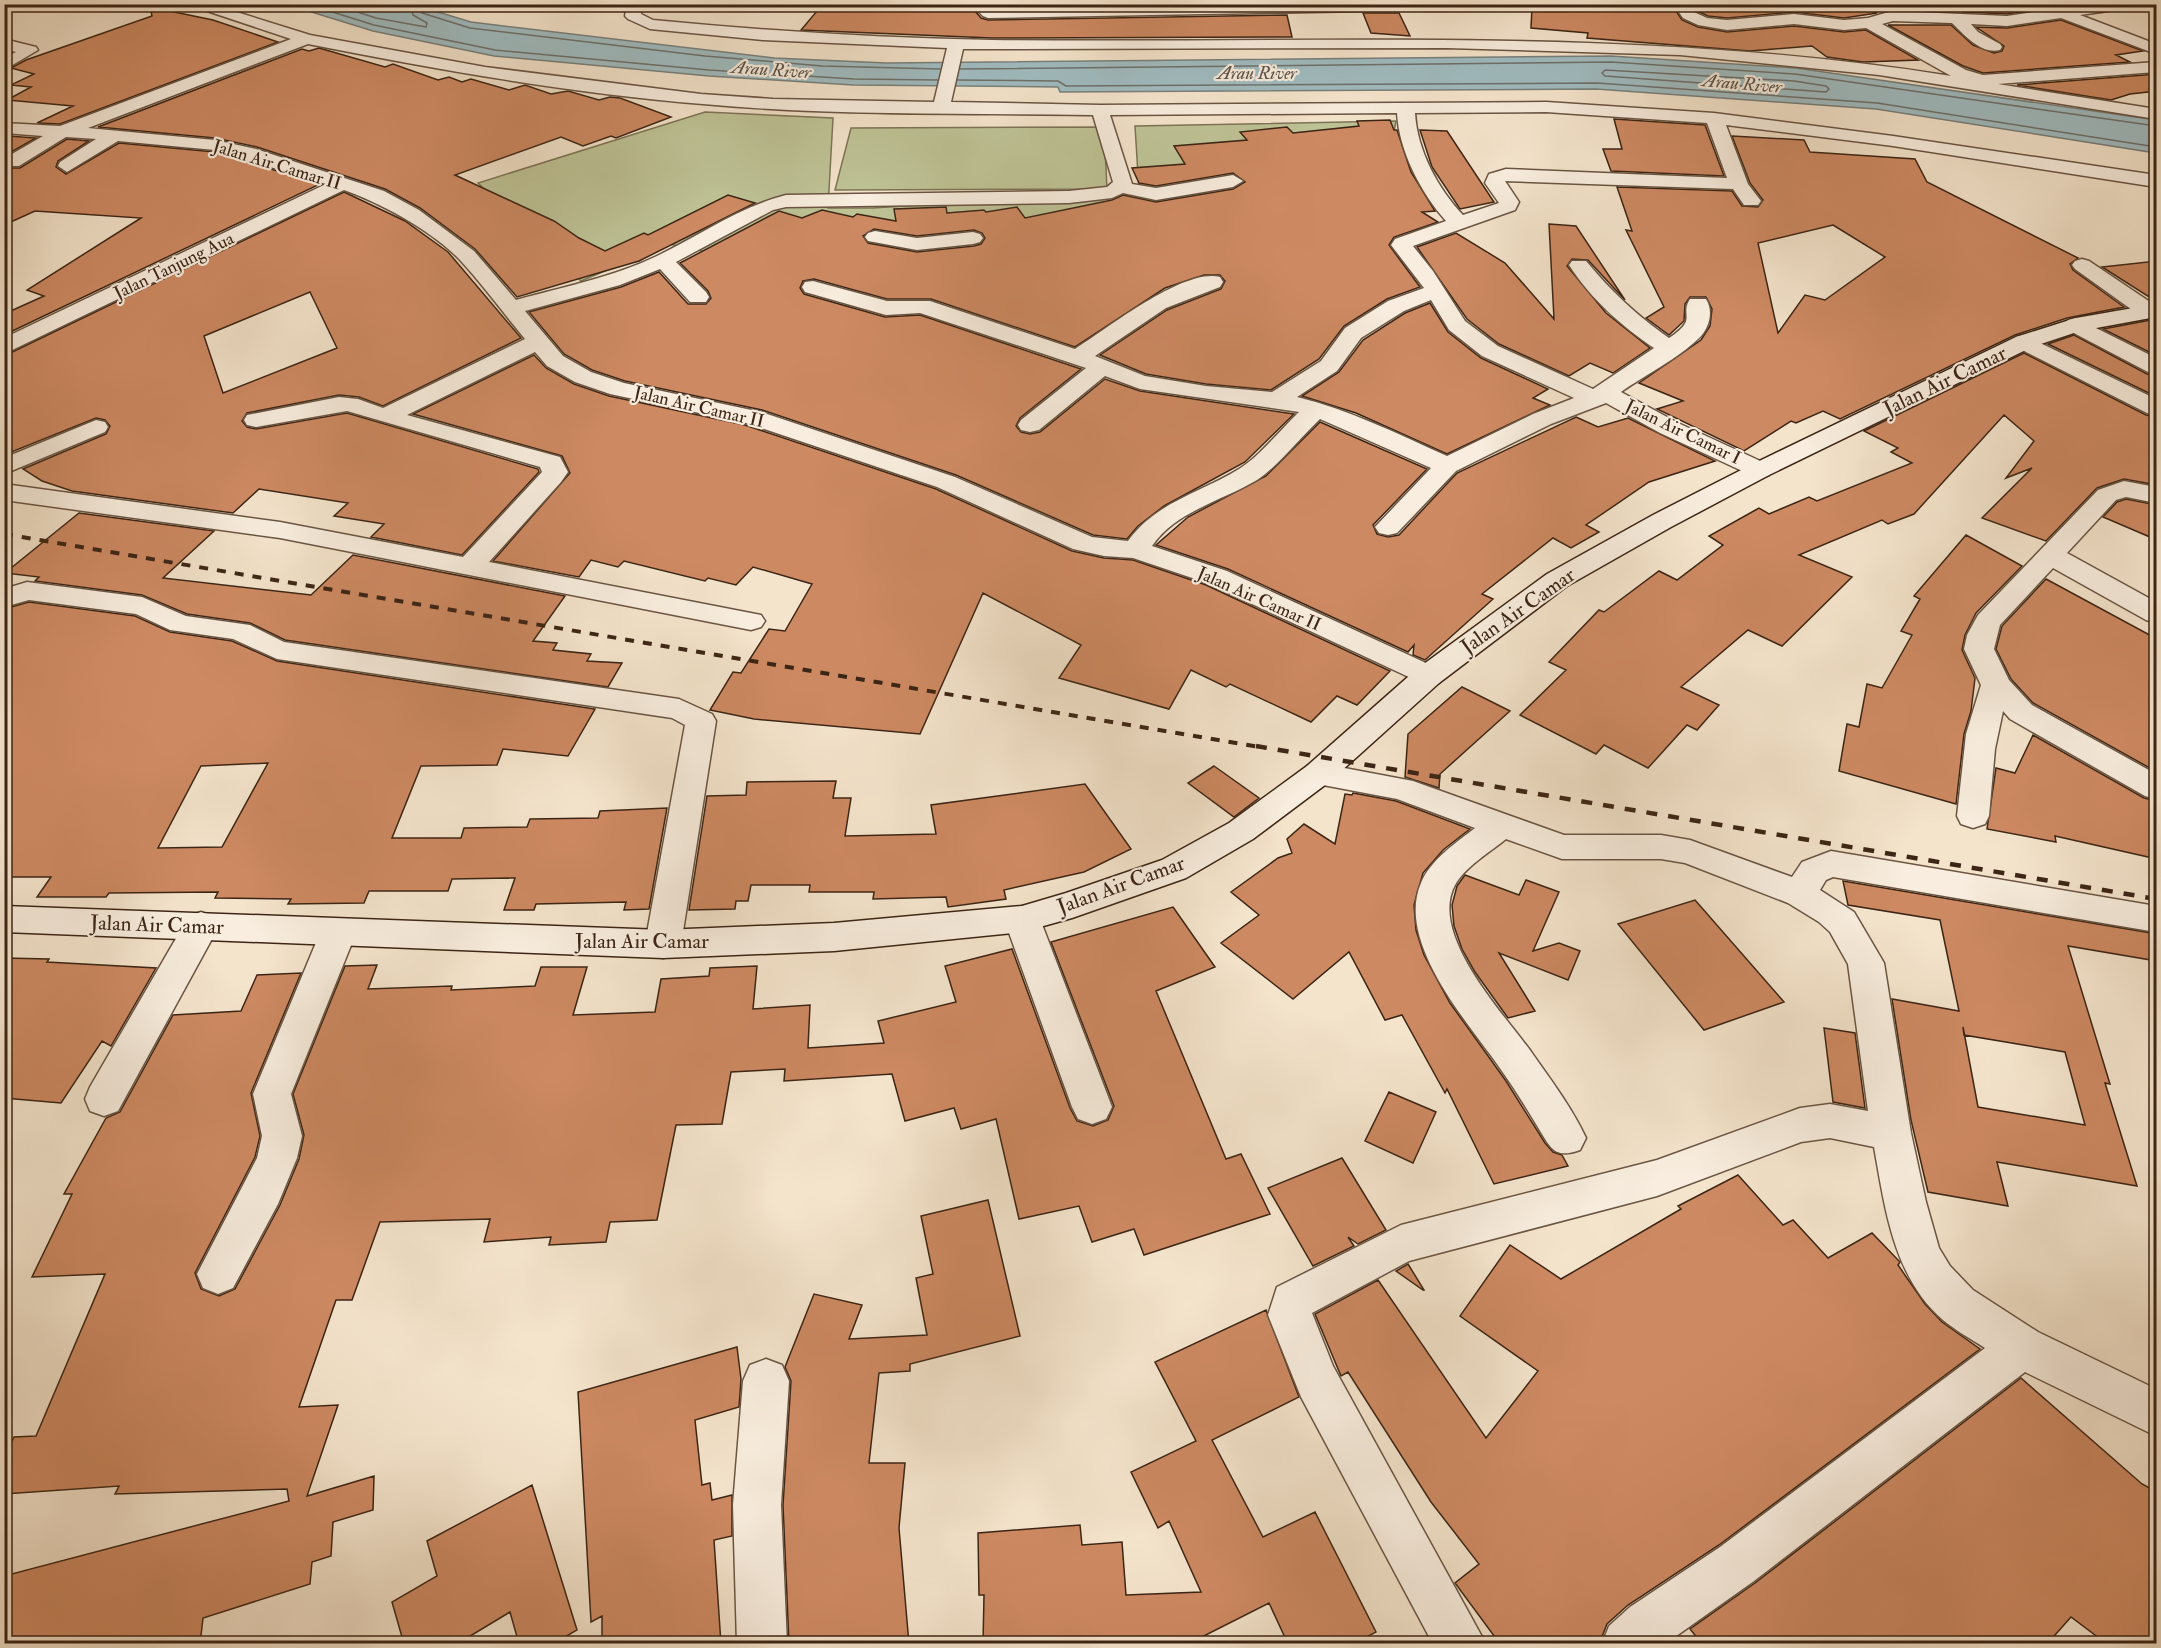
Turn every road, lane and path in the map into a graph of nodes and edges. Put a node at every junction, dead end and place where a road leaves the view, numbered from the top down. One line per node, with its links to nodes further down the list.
1 (193, 4): 15 (street)
2 (635, 4): 21 (street)
3 (978, 4): 9 (street)
4 (1478, 4): 8 (street)
5 (1691, 4): 14 (street)
6 (1864, 4): 11 (street)
7 (2122, 4): 10 (street)
8 (1439, 5): 9 (street); 18 (street)
9 (1206, 7)
10 (2066, 14): 12 (street); 20 (street)
11 (1892, 16): 12 (street); 13 (street)
12 (1958, 20): 19 (street)
13 (1869, 23): 14 (street); 24 (street)
14 (1832, 24): 16 (street)
15 (307, 39): 26 (street); 31 (street)
16 (1851, 39)
17 (4, 44): 23 (street)
18 (1424, 44): 21 (street); 25 (street)
19 (1994, 47)
20 (2157, 49)
21 (954, 53): 26 (street)
22 (1874, 54): 25 (street)
23 (4, 64)
24 (2157, 67)
25 (1880, 70): 29 (street)
26 (943, 101): 28 (street)
27 (1406, 107): 28 (street); 30 (street); 43 (street)
28 (1101, 110): 40 (street)
29 (2157, 114)
30 (1714, 118): 37 (street); 39 (street)
31 (56, 122): 32 (street, Jalan Air Camar II); 33 (street, Jalan Air Camar II); 34 (street)
32 (13, 128)
33 (115, 135): 35 (street); 38 (street, Jalan Air Camar II)
34 (12, 162)
35 (67, 166)
36 (1233, 181): 40 (street)
37 (2157, 181)
38 (342, 184): 53 (street, Jalan Air Camar II); 58 (street, Jalan Tanjung Aua)
39 (1739, 184): 42 (street); 43 (street)
40 (1121, 187): 41 (street)
41 (975, 197): 44 (street); 45 (street)
42 (1752, 202)
43 (1458, 222): 50 (street, Jalan Air Camar I)
44 (875, 237)
45 (663, 261): 51 (street); 53 (street)
46 (1579, 265): 59 (street)
47 (2082, 265): 54 (street)
48 (1212, 282): 60 (street)
49 (813, 287): 60 (street)
50 (1434, 291): 63 (street, Jalan Air Camar I); 64 (street)
51 (698, 297)
52 (1698, 304): 59 (street)
53 (512, 308): 56 (street, Jalan Air Camar II)
54 (2153, 311): 55 (street, Jalan Air Camar)
55 (2076, 325): 57 (street, Jalan Air Camar); 62 (street)
56 (540, 341): 67 (street); 77 (street, Jalan Air Camar II)
57 (2024, 342): 65 (street); 73 (street, Jalan Air Camar)
58 (4, 347)
59 (1669, 348): 63 (street)
60 (1078, 357): 61 (street)
61 (1103, 366): 64 (street); 69 (street)
62 (2157, 367)
63 (1601, 396): 71 (street); 73 (street, Jalan Air Camar I)
64 (1277, 399): 66 (street)
65 (2155, 408)
66 (1316, 409): 71 (street); 77 (street)
67 (386, 416): 68 (street); 79 (street)
68 (256, 420)
69 (1030, 425)
70 (96, 427): 72 (street)
71 (1447, 466): 76 (street)
72 (4, 467)
73 (1760, 470): 83 (street, Jalan Air Camar)
74 (4, 492): 79 (street)
75 (2157, 495): 78 (street)
76 (1388, 527)
77 (1136, 550): 83 (street, Jalan Air Camar II)
78 (2052, 556): 81 (street); 84 (street)
79 (469, 567): 82 (street)
80 (4, 599): 95 (street)
81 (2157, 614)
82 (751, 621)
83 (1428, 676): 85 (street, Jalan Air Camar)
84 (1996, 685): 86 (street); 87 (street)
85 (1318, 774): 88 (street); 91 (street, Jalan Air Camar)
86 (2157, 788)
87 (1973, 816)
88 (1503, 824): 89 (street); 99 (street)
89 (1800, 894): 92 (street); 98 (street)
90 (4, 919): 93 (street, Jalan Air Camar)
91 (1022, 919): 95 (street, Jalan Air Camar); 97 (street)
92 (2157, 919)
93 (201, 926): 94 (street, Jalan Air Camar); 96 (street)
94 (338, 933): 95 (street, Jalan Air Camar); 100 (street)
95 (663, 944)
96 (104, 1099)
97 (1092, 1107)
98 (1891, 1133): 101 (street); 105 (street)
99 (1566, 1138)
100 (218, 1274)
101 (2022, 1347): 103 (street); 106 (street)
102 (766, 1381): 104 (street)
103 (2157, 1413)
104 (762, 1644)
105 (1461, 1644)
106 (1627, 1644)

